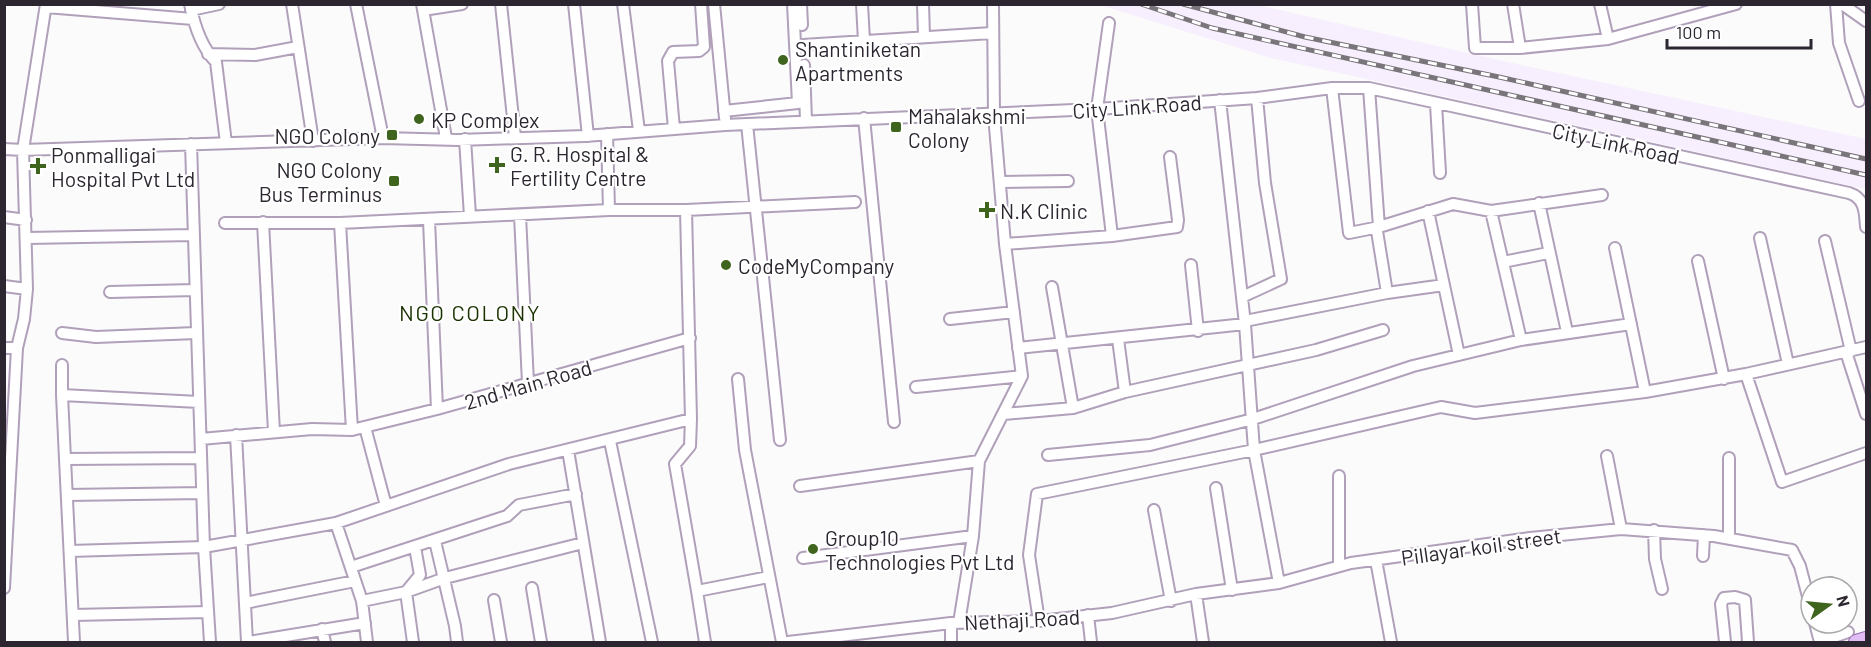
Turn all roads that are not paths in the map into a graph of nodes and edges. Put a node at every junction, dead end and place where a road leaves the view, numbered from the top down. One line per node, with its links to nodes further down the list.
1 (219, 4): 23 (street)
2 (292, 4): 31 (street)
3 (356, 4): 52 (street)
4 (462, 4): 22 (street)
5 (501, 4): 51 (street)
6 (574, 4): 50 (street)
7 (623, 4): 48 (street)
8 (701, 4): 47 (street)
9 (714, 4): 41 (street)
10 (793, 4): 41 (street)
11 (801, 4): 30 (street)
12 (862, 4): 29 (street)
13 (923, 4): 27 (street)
14 (993, 4): 26 (street)
15 (1472, 4): 32 (street)
16 (1513, 4): 32 (street)
17 (1600, 4): 28 (street)
18 (1736, 4): 28 (street)
19 (1836, 4): 38 (street)
20 (1842, 4): 24 (street)
21 (46, 6): 23 (street); 59 (street)
22 (423, 7): 53 (street)
23 (191, 11): 33 (street)
24 (1866, 21)
25 (1109, 23): 40 (street)
26 (993, 33): 27 (street); 42 (street)
27 (924, 38): 29 (street)
28 (1608, 39): 32 (street)
29 (864, 41): 30 (street)
30 (803, 45): 44 (street)
31 (298, 48): 33 (street); 55 (street)
32 (1520, 48)
33 (208, 54): 56 (street)
34 (1332, 88): 35 (street, City Link Road); 36 (street, City Link Road); 81 (street)
35 (1369, 88): 39 (street, City Link Road); 81 (street)
36 (1257, 98): 37 (street, City Link Road); 101 (street)
37 (1220, 100): 40 (street, City Link Road); 101 (street)
38 (1859, 101)
39 (1436, 104): 61 (street); 73 (street, City Link Road)
40 (1097, 109): 42 (street, City Link Road); 84 (street)
41 (724, 111): 46 (street)
42 (994, 115): 43 (street, City Link Road); 63 (street)
43 (864, 118): 44 (street, City Link Road); 140 (street)
44 (806, 121): 45 (street, City Link Road)
45 (747, 124): 46 (street, City Link Road); 67 (street)
46 (725, 125): 47 (street, City Link Road)
47 (674, 129): 48 (street, City Link Road)
48 (639, 131): 49 (street, City Link Road)
49 (607, 134): 50 (street, City Link Road); 68 (street)
50 (588, 135): 51 (street, City Link Road)
51 (515, 137): 54 (street, City Link Road)
52 (383, 138): 53 (street, City Link Road); 55 (street, City Link Road)
53 (446, 138): 54 (street, City Link Road)
54 (465, 139): 74 (street)
55 (313, 141): 56 (street, City Link Road)
56 (226, 143): 57 (street, City Link Road)
57 (191, 144): 59 (street, City Link Road); 83 (street)
58 (4, 149): 59 (street, City Link Road)
59 (23, 150): 76 (street)
60 (1170, 157): 84 (street)
61 (1440, 172)
62 (1068, 181): 63 (street)
63 (1000, 182): 88 (street)
64 (1602, 195): 66 (street)
65 (855, 202): 67 (street)
66 (1539, 203): 71 (street); 90 (street)
67 (756, 206): 69 (street); 146 (street)
68 (609, 210): 69 (street); 72 (street)
69 (686, 210): 111 (street)
70 (1428, 211): 71 (street); 81 (street); 94 (street)
71 (1491, 212): 92 (street)
72 (520, 215): 74 (street); 128 (street)
73 (1866, 215): 82 (street)
74 (470, 216): 77 (street)
75 (4, 217): 76 (street)
76 (26, 220): 85 (street)
77 (429, 220): 80 (street); 135 (street)
78 (263, 222): 79 (street); 80 (street); 143 (street)
79 (225, 223)
80 (340, 223): 142 (street)
81 (1379, 227): 100 (street)
82 (1866, 227)
83 (193, 234): 85 (street); 98 (street)
84 (1112, 236): 88 (street)
85 (27, 238): 97 (street)
86 (1760, 238): 121 (street)
87 (1825, 241): 119 (street)
88 (1005, 244): 102 (street)
89 (1615, 248): 105 (street)
90 (1548, 253): 92 (street); 108 (street)
91 (1698, 261): 127 (street)
92 (1503, 262): 113 (street)
93 (1191, 266): 107 (street)
94 (1444, 285): 100 (street); 120 (street)
95 (4, 286): 97 (street)
96 (1052, 287): 114 (street)
97 (27, 289): 117 (street)
98 (195, 290): 99 (street); 110 (street)
99 (110, 292)
100 (1387, 293): 104 (street)
101 (1242, 297): 104 (street)
102 (1014, 312): 103 (street); 118 (street)
103 (950, 319)
104 (1245, 322): 107 (street); 123 (street)
105 (1631, 324): 108 (street); 131 (street)
106 (1383, 330): 123 (street)
107 (1198, 331): 112 (street)
108 (1567, 332): 113 (street)
109 (62, 333): 110 (street)
110 (196, 333): 133 (street)
111 (690, 338): 128 (street, 2nd Main Road); 138 (street)
112 (1118, 339): 114 (street); 130 (street)
113 (1521, 340): 120 (street)
114 (1061, 342): 118 (street); 134 (street)
115 (1866, 347): 119 (street)
116 (4, 348): 117 (street)
117 (17, 348): 165 (street)
118 (1018, 348): 125 (street)
119 (1848, 351): 121 (street); 137 (street)
120 (1459, 355): 139 (street)
121 (1788, 364): 124 (street)
122 (62, 365): 132 (street)
123 (1248, 367): 130 (street); 139 (street)
124 (1746, 374): 127 (street); 150 (street)
125 (1022, 376): 129 (street); 136 (street)
126 (738, 379): 184 (street)
127 (1724, 379): 131 (street)
128 (528, 383): 135 (street, 2nd Main Road)
129 (916, 387)
130 (1125, 392): 134 (street)
131 (1645, 392): 149 (street)
132 (62, 395): 133 (street); 155 (street)
133 (199, 402): 145 (street)
134 (1073, 408): 136 (street)
135 (437, 409): 141 (street, 2nd Main Road)
136 (1004, 414): 156 (street)
137 (1866, 414)
138 (691, 419): 147 (street); 192 (street)
139 (1252, 419): 149 (street); 151 (street)
140 (894, 422)
141 (365, 427): 142 (street, 2nd Main Road); 163 (street)
142 (352, 430): 143 (street, 2nd Main Road)
143 (274, 432): 144 (street, 2nd Main Road)
144 (236, 435): 145 (street, 2nd Main Road); 172 (street)
145 (201, 439): 153 (street)
146 (780, 440)
147 (610, 441): 148 (street); 222 (street)
148 (568, 450): 161 (street); 163 (street)
149 (1254, 450): 187 (street); 203 (street)
150 (1866, 453)
151 (1048, 455)
152 (1607, 456): 167 (street)
153 (201, 458): 155 (street); 160 (street)
154 (1729, 458): 171 (street)
155 (65, 459): 162 (street)
156 (979, 461): 158 (street); 170 (street)
157 (1339, 476): 181 (street)
158 (800, 486)
159 (1216, 488): 191 (street)
160 (202, 493): 162 (street); 175 (street)
161 (576, 494): 173 (street); 174 (street)
162 (67, 495): 177 (street)
163 (386, 506): 166 (street)
164 (1154, 510): 197 (street)
165 (6, 522): 188 (street)
166 (336, 523): 172 (street); 182 (street)
167 (1621, 529): 168 (street, Pillayar koil street); 180 (street, Pillayar koil street)
168 (1654, 530): 169 (street, Pillayar koil street); 190 (street)
169 (1704, 535): 171 (street, Pillayar koil street); 178 (street)
170 (973, 536): 179 (street); 205 (street)
171 (1729, 539): 183 (street, Pillayar koil street)
172 (240, 541): 175 (street); 198 (street)
173 (435, 541): 176 (street); 185 (street)
174 (583, 543): 185 (street); 221 (street)
175 (204, 547): 177 (street); 199 (street)
176 (415, 547): 182 (street); 193 (street)
177 (70, 551): 201 (street)
178 (1703, 556)
179 (803, 558)
180 (1376, 560): 181 (street, Pillayar koil street); 229 (street)
181 (1339, 565): 187 (street, Pillayar koil street)
182 (351, 567): 186 (street)
183 (1803, 575)
184 (768, 577): 192 (street); 224 (street)
185 (445, 578): 193 (street); 218 (street)
186 (355, 580): 196 (street); 198 (street)
187 (1279, 583): 191 (street, Pillayar koil street)
188 (4, 588)
189 (532, 588): 220 (street)
190 (1662, 589)
191 (1232, 590): 194 (street, Pillayar koil street)
192 (697, 591): 223 (street)
193 (406, 592): 196 (street); 217 (street)
194 (1196, 594): 197 (street, Pillayar koil street); 228 (street)
195 (494, 600): 219 (street)
196 (362, 601): 204 (street)
197 (1171, 601): 200 (street, Pillayar koil street)
198 (245, 603): 214 (street)
199 (208, 612): 201 (street); 213 (street)
200 (1112, 613): 202 (street, Nethaji Road)
201 (73, 615): 212 (street)
202 (1088, 615): 203 (street, Nethaji Road); 227 (street)
203 (1039, 621): 205 (street, Nethaji Road)
204 (365, 623): 206 (street); 216 (street)
205 (955, 623): 210 (street, Nethaji Road); 226 (street)
206 (322, 629): 209 (street); 215 (street)
207 (1850, 635): 208 (main road); 211 (street)
208 (1866, 639)
209 (283, 640): 214 (street)
210 (801, 641): 225 (street, Nethaji Road)
211 (1825, 641)
212 (74, 642)
213 (210, 642)
214 (248, 642)
215 (325, 642)
216 (367, 642)
217 (412, 642)
218 (457, 642)
219 (501, 642)
220 (541, 642)
221 (600, 642)
222 (652, 642)
223 (705, 642)
224 (782, 642)
225 (788, 642)
226 (951, 642)
227 (1091, 642)
228 (1203, 642)
229 (1391, 642)
230 (1725, 642): 231 (street)
231 (1748, 642)

